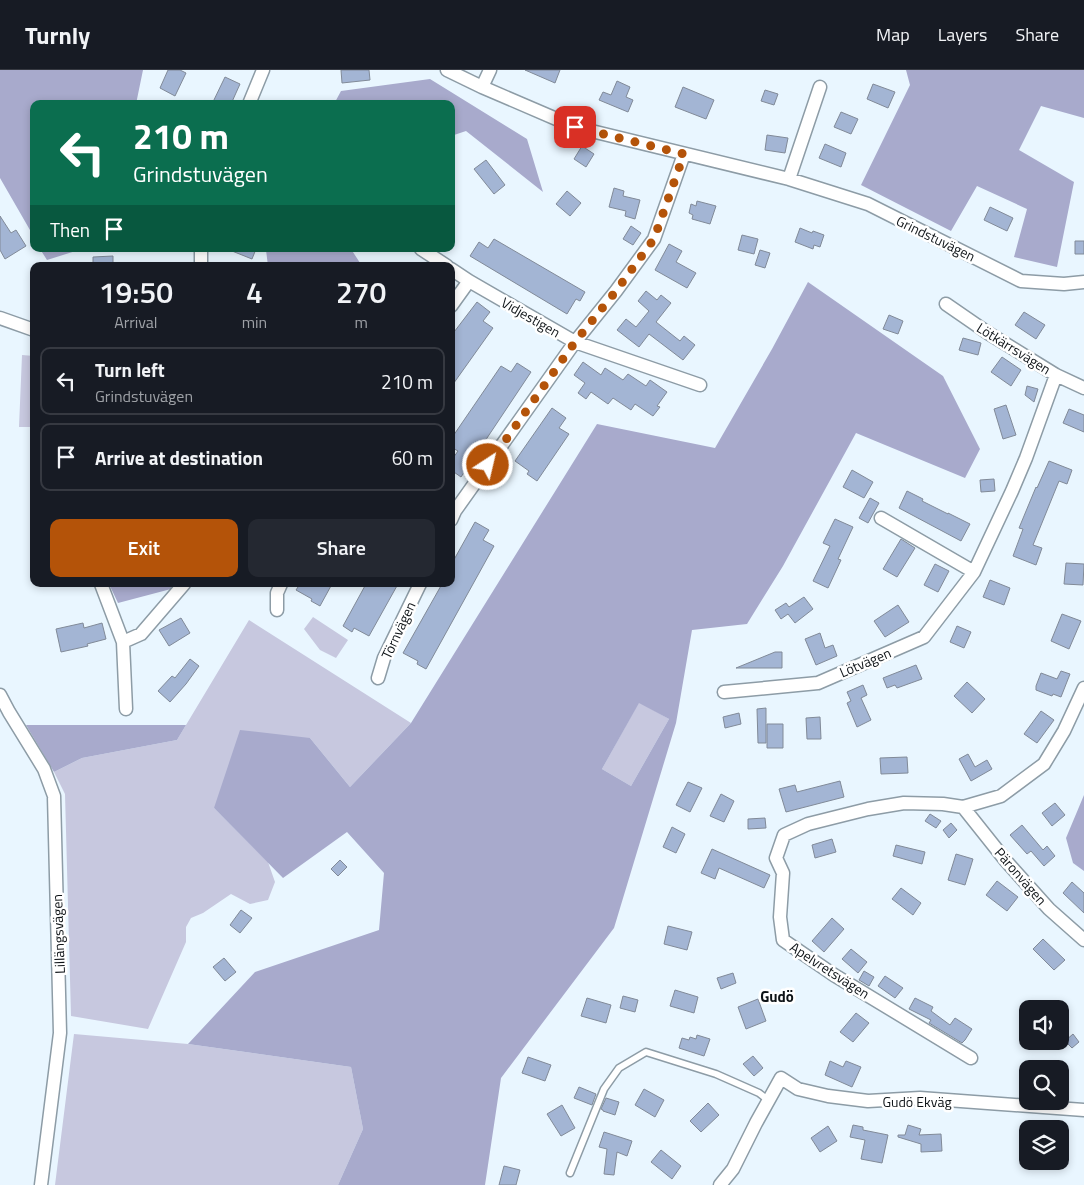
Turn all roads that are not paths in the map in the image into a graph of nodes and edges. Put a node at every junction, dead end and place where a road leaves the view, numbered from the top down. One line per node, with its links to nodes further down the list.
1 (263, 70): 6 (street)
2 (447, 70): 4 (street, Grindstuvägen)
3 (490, 70): 4 (street)
4 (482, 87): 7 (street, Grindstuvägen)
5 (820, 87): 8 (street)
6 (251, 100)
7 (684, 154): 8 (street, Grindstuvägen); 18 (street)
8 (789, 179): 13 (street, Grindstuvägen)
9 (425, 252): 10 (street)
10 (441, 262)
11 (455, 272): 12 (street, Vidjestigen)
12 (469, 281): 14 (street); 18 (street, Vidjestigen)
13 (1084, 282)
14 (455, 300)
15 (946, 304): 19 (street, Lötkärrsvägen)
16 (0, 318): 17 (street)
17 (30, 329)
18 (575, 342): 20 (street, Vidjestigen); 22 (street)
19 (1056, 375): 21 (street, Lötkärrsvägen); 24 (street, Lötvägen)
20 (700, 385)
21 (1084, 388)
22 (455, 510)
23 (881, 518): 24 (street)
24 (974, 572): 33 (street, Lötvägen)
25 (103, 587): 30 (street)
26 (181, 587): 30 (street)
27 (280, 587): 29 (street)
28 (419, 587): 31 (street, Törnvägen)
29 (277, 610)
30 (124, 642): 35 (street)
31 (378, 678)
32 (1084, 688): 36 (street, Apelvretsvägen)
33 (724, 692)
34 (0, 695): 42 (street, Lillängsvägen)
35 (126, 709)
36 (963, 807): 37 (street, Päronvägen); 38 (street, Apelvretsvägen)
37 (1084, 940)
38 (971, 1058)
39 (768, 1100): 40 (street, Gudö Ekväg); 41 (lane); 43 (street, Gudö Ekväg)
40 (1084, 1110)
41 (570, 1173)
42 (41, 1185)
43 (720, 1185)

